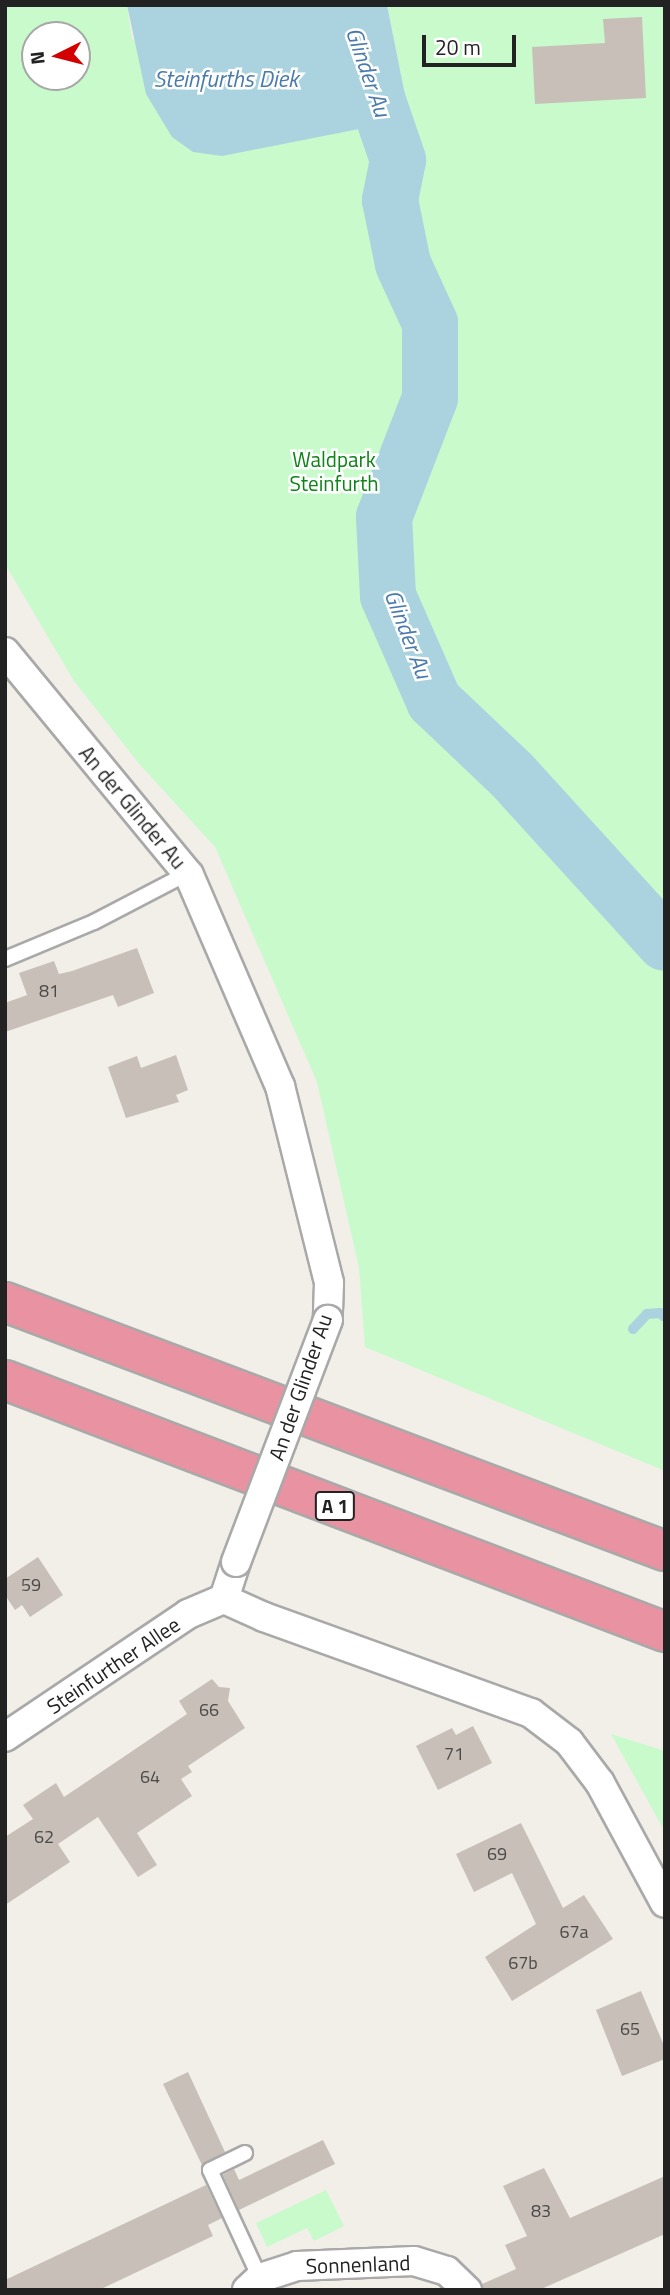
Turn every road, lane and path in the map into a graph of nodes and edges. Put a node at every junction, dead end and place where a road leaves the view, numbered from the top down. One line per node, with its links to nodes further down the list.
1 (5, 652): 2 (street, An der Glinder Au)
2 (188, 873): 3 (lane); 7 (street, An der Glinder Au, bridge)
3 (5, 959)
4 (5, 1302): 6 (highway)
5 (5, 1380): 8 (highway, A 1)
6 (665, 1551)
7 (224, 1599): 9 (street, Steinfurther Allee); 10 (street)
8 (665, 1632)
9 (5, 1737)
10 (665, 1903)
11 (245, 2153): 12 (lane)
12 (253, 2284): 13 (street, Sonnenland)
13 (467, 2290)

